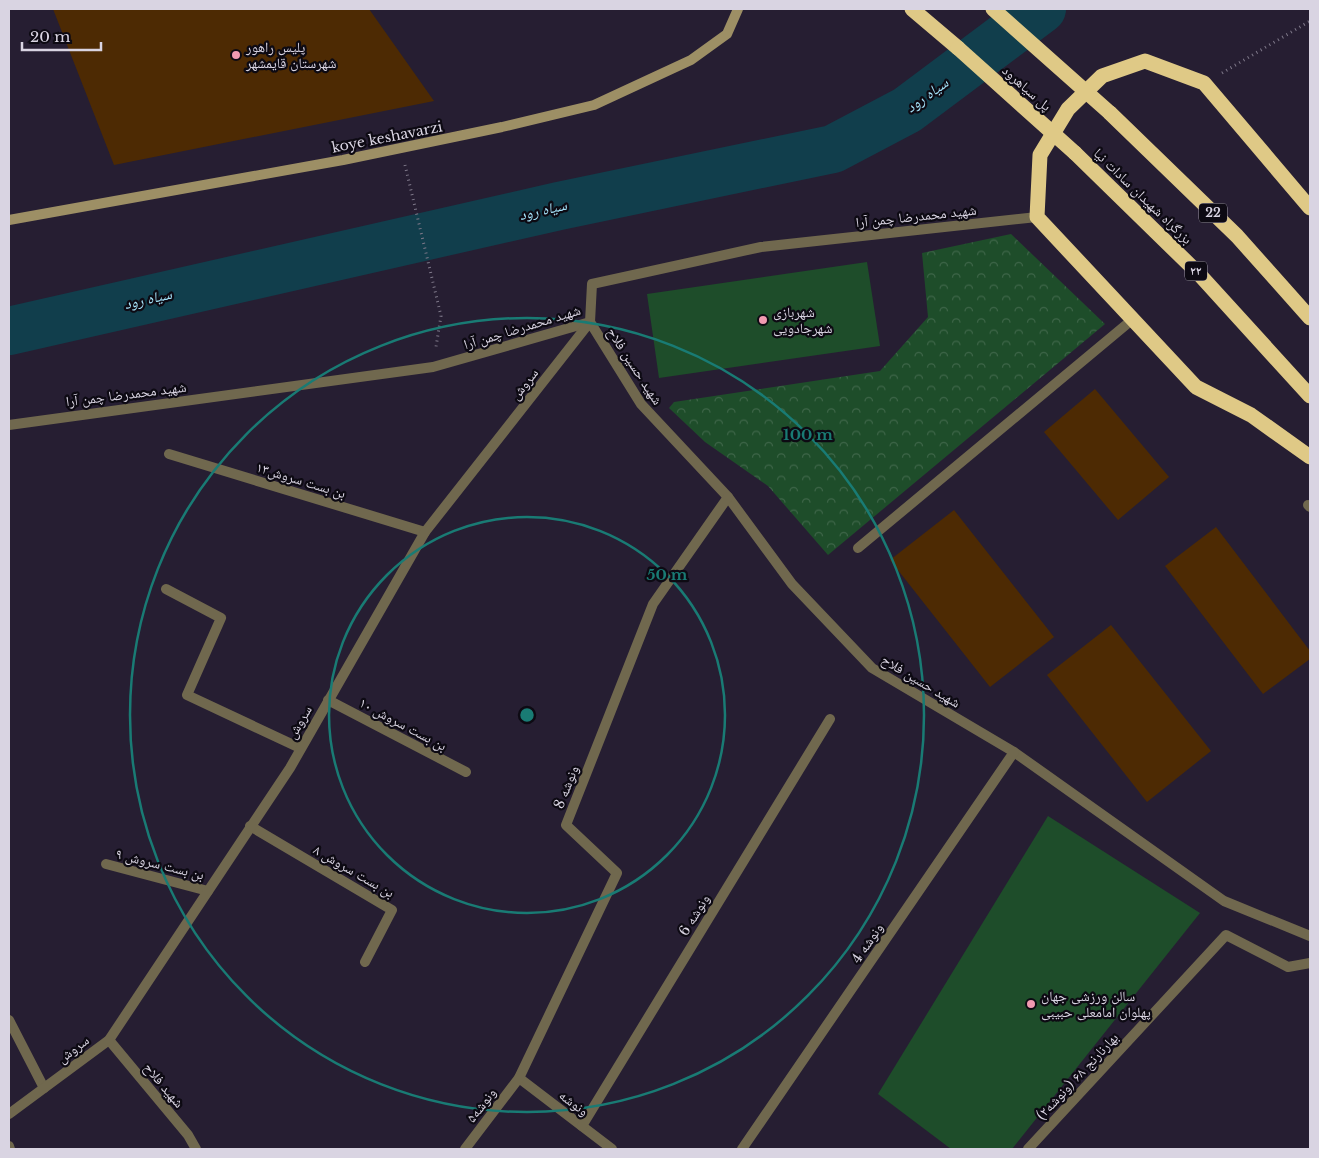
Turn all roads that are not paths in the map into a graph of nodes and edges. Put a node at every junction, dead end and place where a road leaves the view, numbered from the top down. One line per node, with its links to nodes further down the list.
1 (738, 9): 7 (street, koye keshavarzi)
2 (912, 9): 4 (highway, پل سیاهرود / ۲۲, bridge)
3 (993, 9): 8 (highway, 22, bridge)
4 (1075, 153): 11 (highway, بزرگراه شهیدان سادات نیا / ۲۲)
5 (1310, 208): 6 (highway)
6 (1037, 217): 9 (highway); 10 (street, شهید محمدرضا چمن آرا)
7 (9, 220)
8 (1310, 318)
9 (1133, 319): 14 (highway); 17 (street)
10 (590, 322): 12 (street, شهید محمدرضا چمن آرا); 15 (street, شهید حسین فلاح); 16 (street, سروش)
11 (1310, 396)
12 (9, 425)
13 (169, 454): 16 (street, بن بست سروش۱۳)
14 (1310, 457)
15 (728, 497): 22 (street, شهید حسین فلاح); 32 (street, ونوشه 8)
16 (425, 532): 19 (street, سروش)
17 (858, 548)
18 (166, 589): 21 (street)
19 (328, 700): 21 (street, سروش); 23 (street, بن بست سروش ۱۰)
20 (830, 718): 35 (street, ونوشه 6)
21 (300, 748): 24 (street, سروش)
22 (1014, 752): 27 (street, شهید حسین فلاح); 39 (street, ونوشه 4)
23 (466, 772)
24 (250, 826): 26 (street, سروش); 28 (street, بن بست سروش ۸)
25 (106, 864): 26 (street, بن بست سروش ۹)
26 (208, 891): 31 (street, سروش)
27 (1310, 936)
28 (365, 962)
29 (1310, 963): 40 (street, بهارنارنج ۶۸ (ونوشه۲))
30 (9, 1020): 33 (street)
31 (108, 1040): 33 (street, سروش); 36 (street, شهید فلاح)
32 (519, 1078): 35 (street, ونوشه); 37 (street, ونوشه۵)
33 (44, 1088): 34 (street, سروش)
34 (9, 1114)
35 (582, 1126): 38 (street, ونوشه)
36 (196, 1149)
37 (465, 1149)
38 (612, 1149)
39 (742, 1149)
40 (1028, 1149)

